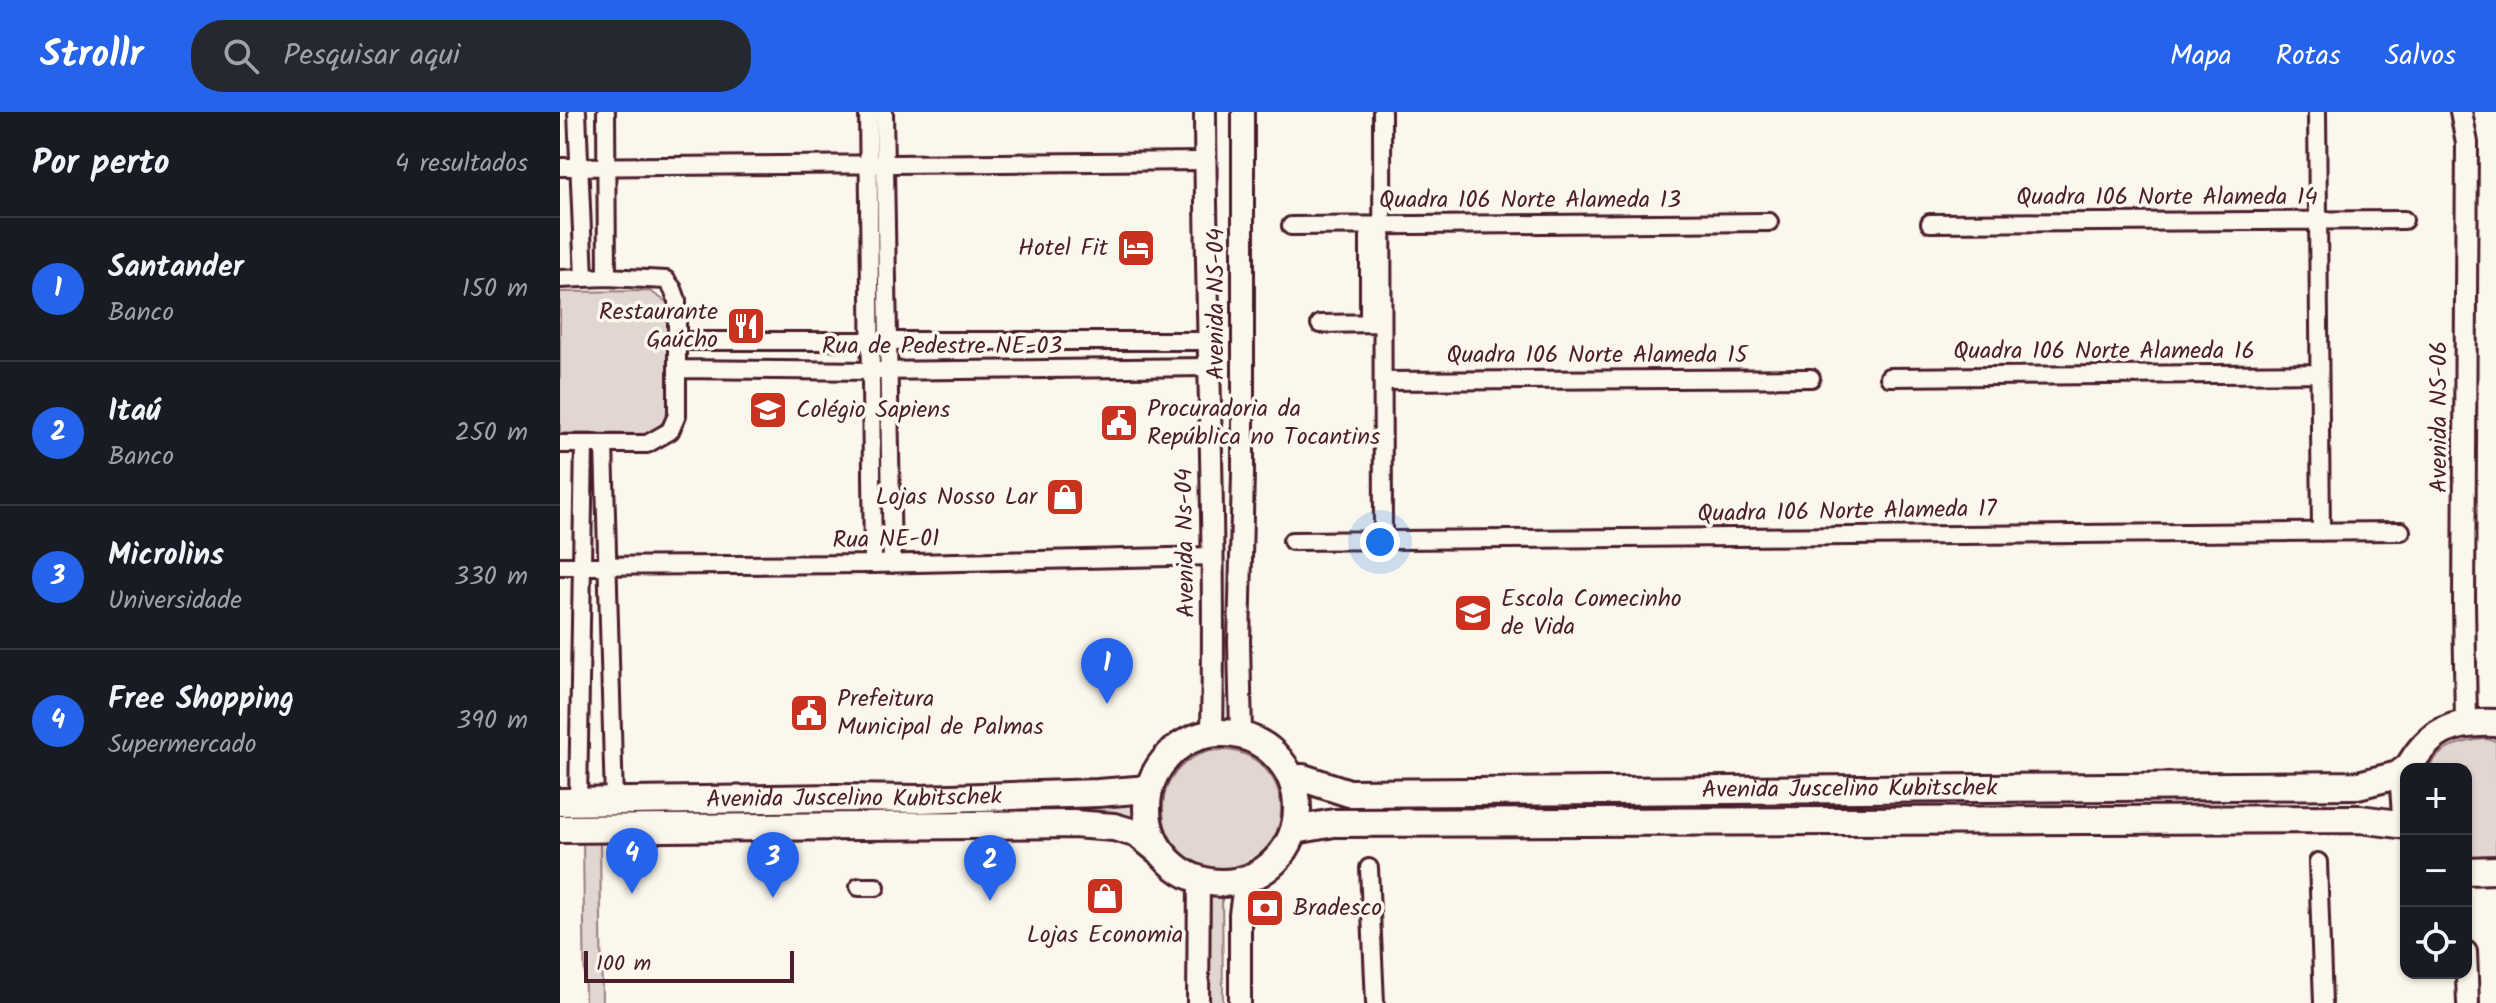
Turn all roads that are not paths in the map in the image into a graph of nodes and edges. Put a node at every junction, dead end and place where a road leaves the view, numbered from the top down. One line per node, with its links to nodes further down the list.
1 (577, 112): 14 (street)
2 (606, 112): 12 (street)
3 (868, 112): 11 (street)
4 (884, 112): 11 (street)
5 (1205, 112): 10 (street, Avenida Ns-04)
6 (1243, 112): 54 (street, Avenida NS-04)
7 (1382, 112): 19 (street)
8 (2317, 112): 15 (street)
9 (2461, 112): 51 (street, Avenida NS-06)
10 (1205, 161): 11 (street); 28 (street, Avenida Ns-04)
11 (877, 163): 12 (street); 29 (street); 30 (street)
12 (606, 166): 14 (street); 22 (street)
13 (560, 167): 14 (street)
14 (579, 167): 23 (street)
15 (2318, 220): 16 (street, Quadra 106 Norte Alameda 14); 18 (street, Quadra 106 Norte Alameda 14); 34 (street)
16 (2404, 220)
17 (1769, 222): 19 (street, Quadra 106 Norte Alameda 13)
18 (1930, 223)
19 (1382, 225): 20 (street, Quadra 106 Norte Alameda 13); 25 (street)
20 (1291, 226)
21 (1369, 237): 25 (street)
22 (607, 277): 23 (street); 27 (street)
23 (584, 278): 24 (street)
24 (560, 279)
25 (1376, 323): 26 (street); 37 (street)
26 (1320, 324)
27 (677, 341): 29 (street, Rua de Pedestre NE-03); 32 (street)
28 (1207, 341): 30 (street, Rua de Pedestre NE-03); 31 (street, Avenida Ns-04)
29 (870, 342): 30 (street, Rua de Pedestre NE-03); 33 (street)
30 (888, 342): 33 (street)
31 (1208, 367): 33 (street, Rua de Pedestre NE-03); 45 (street, Avenida Ns-04)
32 (677, 369): 33 (street, Rua de Pedestre NE-03); 40 (street)
33 (880, 371): 46 (street); 47 (street)
34 (2319, 373): 35 (street, Quadra 106 Norte Alameda 16); 42 (street)
35 (1889, 377)
36 (1811, 378): 37 (street, Quadra 106 Norte Alameda 15)
37 (1383, 381): 44 (street)
38 (560, 444): 39 (street)
39 (584, 444): 40 (street); 49 (street)
40 (604, 444): 50 (street)
41 (2401, 531): 42 (street, Quadra 106 Norte Alameda 17)
42 (2321, 532): 44 (street, Quadra 106 Norte Alameda 17)
43 (1292, 541): 44 (street, Quadra 106 Norte Alameda 17)
44 (1383, 541)
45 (1213, 556): 47 (street, Rua NE-01); 53 (street, Avenida Ns-04)
46 (873, 564): 47 (street, Rua NE-01); 50 (street, Rua NE-01)
47 (892, 564)
48 (560, 566): 49 (street, Rua NE-01)
49 (583, 566): 50 (street, Rua NE-01); 59 (street)
50 (607, 566): 60 (street)
51 (2466, 722): 52 (main road); 55 (main road)
52 (2496, 723)
53 (1212, 733): 54 (main road); 58 (main road)
54 (1241, 735): 57 (main road)
55 (2411, 763)
56 (2400, 773): 57 (main road, Avenida Juscelino Kubitschek)
57 (1292, 779): 63 (main road)
58 (1149, 789): 60 (main road, Avenida Juscelino Kubitschek); 64 (main road)
59 (569, 802): 60 (main road, Avenida Juscelino Kubitschek)
60 (614, 802)
61 (2400, 824): 63 (main road, Avenida Juscelino Kubitschek)
62 (560, 829): 64 (main road)
63 (1295, 830): 70 (main road)
64 (1164, 855): 69 (main road)
65 (2318, 862): 75 (street)
66 (1369, 868): 74 (street)
67 (2496, 870): 68 (main road)
68 (2472, 871)
69 (1199, 879): 70 (main road); 72 (street)
70 (1245, 879): 73 (street)
71 (2467, 979): 76 (street)
72 (1198, 1003)
73 (1240, 1003)
74 (1375, 1003)
75 (2323, 1003)
76 (2468, 1003)

